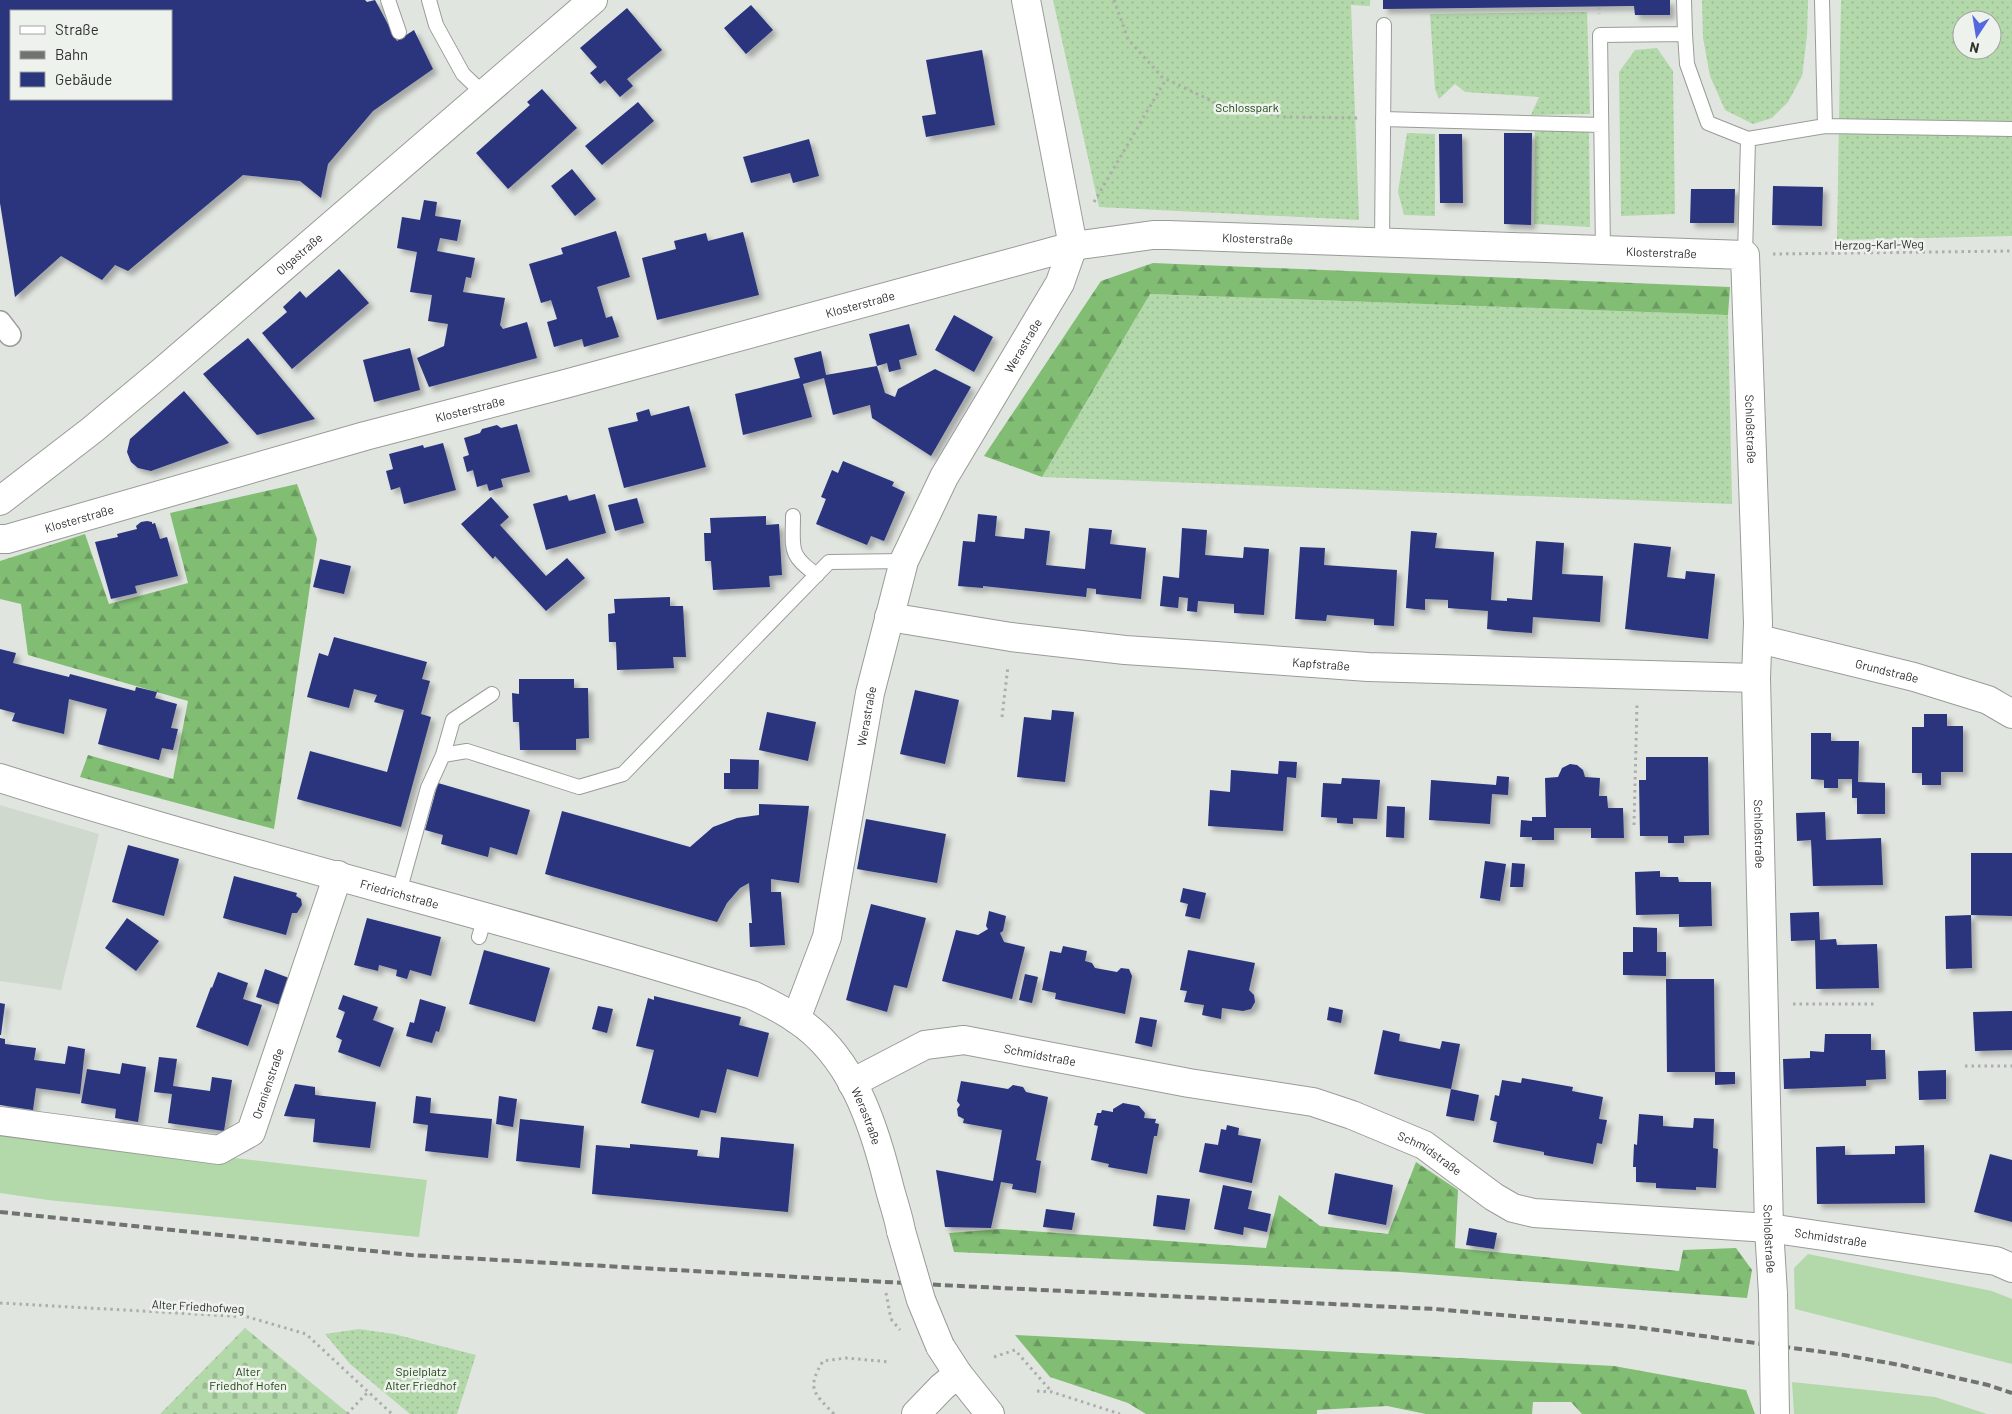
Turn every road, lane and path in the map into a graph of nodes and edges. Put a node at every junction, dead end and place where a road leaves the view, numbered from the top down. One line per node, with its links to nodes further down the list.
1 (388, 0): 9 (lane)
2 (430, 0): 12 (lane)
3 (593, 0): 12 (street, Olgastraße)
4 (1026, 0): 20 (street)
5 (1114, 0): 11 (path)
6 (1684, 0): 10 (lane)
7 (1822, 0): 15 (lane)
8 (1384, 25): 13 (lane)
9 (399, 32)
10 (1684, 34): 14 (lane); 17 (lane)
11 (1166, 79): 13 (path); 18 (path)
12 (484, 94): 24 (street, Olgastraße)
13 (1383, 119): 14 (lane); 19 (lane)
14 (1601, 125): 21 (lane)
15 (1825, 126): 16 (lane); 17 (lane)
16 (2012, 129)
17 (1748, 140): 23 (lane)
18 (1092, 205)
19 (1382, 243): 20 (street, Klosterstraße); 21 (street, Klosterstraße)
20 (1073, 246): 26 (street, Klosterstraße); 27 (street, Werastraße)
21 (1602, 250): 23 (street, Klosterstraße)
22 (2012, 251): 23 (path, Herzog-Karl-Weg)
23 (1745, 255): 31 (street, Schloßstraße)
24 (0, 502)
25 (793, 516): 28 (lane)
26 (0, 540)
27 (904, 561): 28 (lane); 29 (street, Werastraße)
28 (817, 575): 37 (lane)
29 (889, 617): 30 (street, Kapfstraße); 44 (street, Werastraße)
30 (1011, 637): 32 (street, Kapfstraße); 36 (path)
31 (1759, 639): 33 (street, Schloßstraße); 35 (street, Grundstraße)
32 (1638, 675): 33 (street, Kapfstraße); 39 (path)
33 (1756, 678): 42 (street, Schloßstraße)
34 (492, 694): 37 (lane)
35 (2012, 714)
36 (1002, 717)
37 (443, 755): 41 (lane)
38 (0, 778): 40 (street, Friedrichstraße)
39 (1634, 826)
40 (334, 885): 41 (street, Friedrichstraße); 48 (street, Oranienstraße)
41 (399, 892): 44 (street, Friedrichstraße)
42 (1764, 1004): 43 (path); 49 (street, Schloßstraße)
43 (1877, 1004)
44 (796, 1019): 47 (street, Werastraße)
45 (1965, 1066): 46 (path)
46 (2012, 1066)
47 (852, 1083): 49 (street, Schmidstraße); 54 (street, Werastraße, bridge)
48 (0, 1121)
49 (1769, 1228): 50 (street, Schmidstraße); 64 (street, Schloßstraße, bridge)
50 (2012, 1268)
51 (0, 1303): 56 (path, Alter Friedhofweg)
52 (994, 1357): 57 (path)
53 (890, 1362): 60 (path)
54 (958, 1374): 61 (street); 62 (street, Werastraße)
55 (1037, 1391): 57 (path)
56 (368, 1392): 58 (path); 59 (path, Alter Friedhofweg)
57 (1052, 1392): 63 (path)
58 (347, 1414)
59 (392, 1414)
60 (834, 1414)
61 (916, 1414)
62 (990, 1414)
63 (1120, 1414)
64 (1775, 1414)

